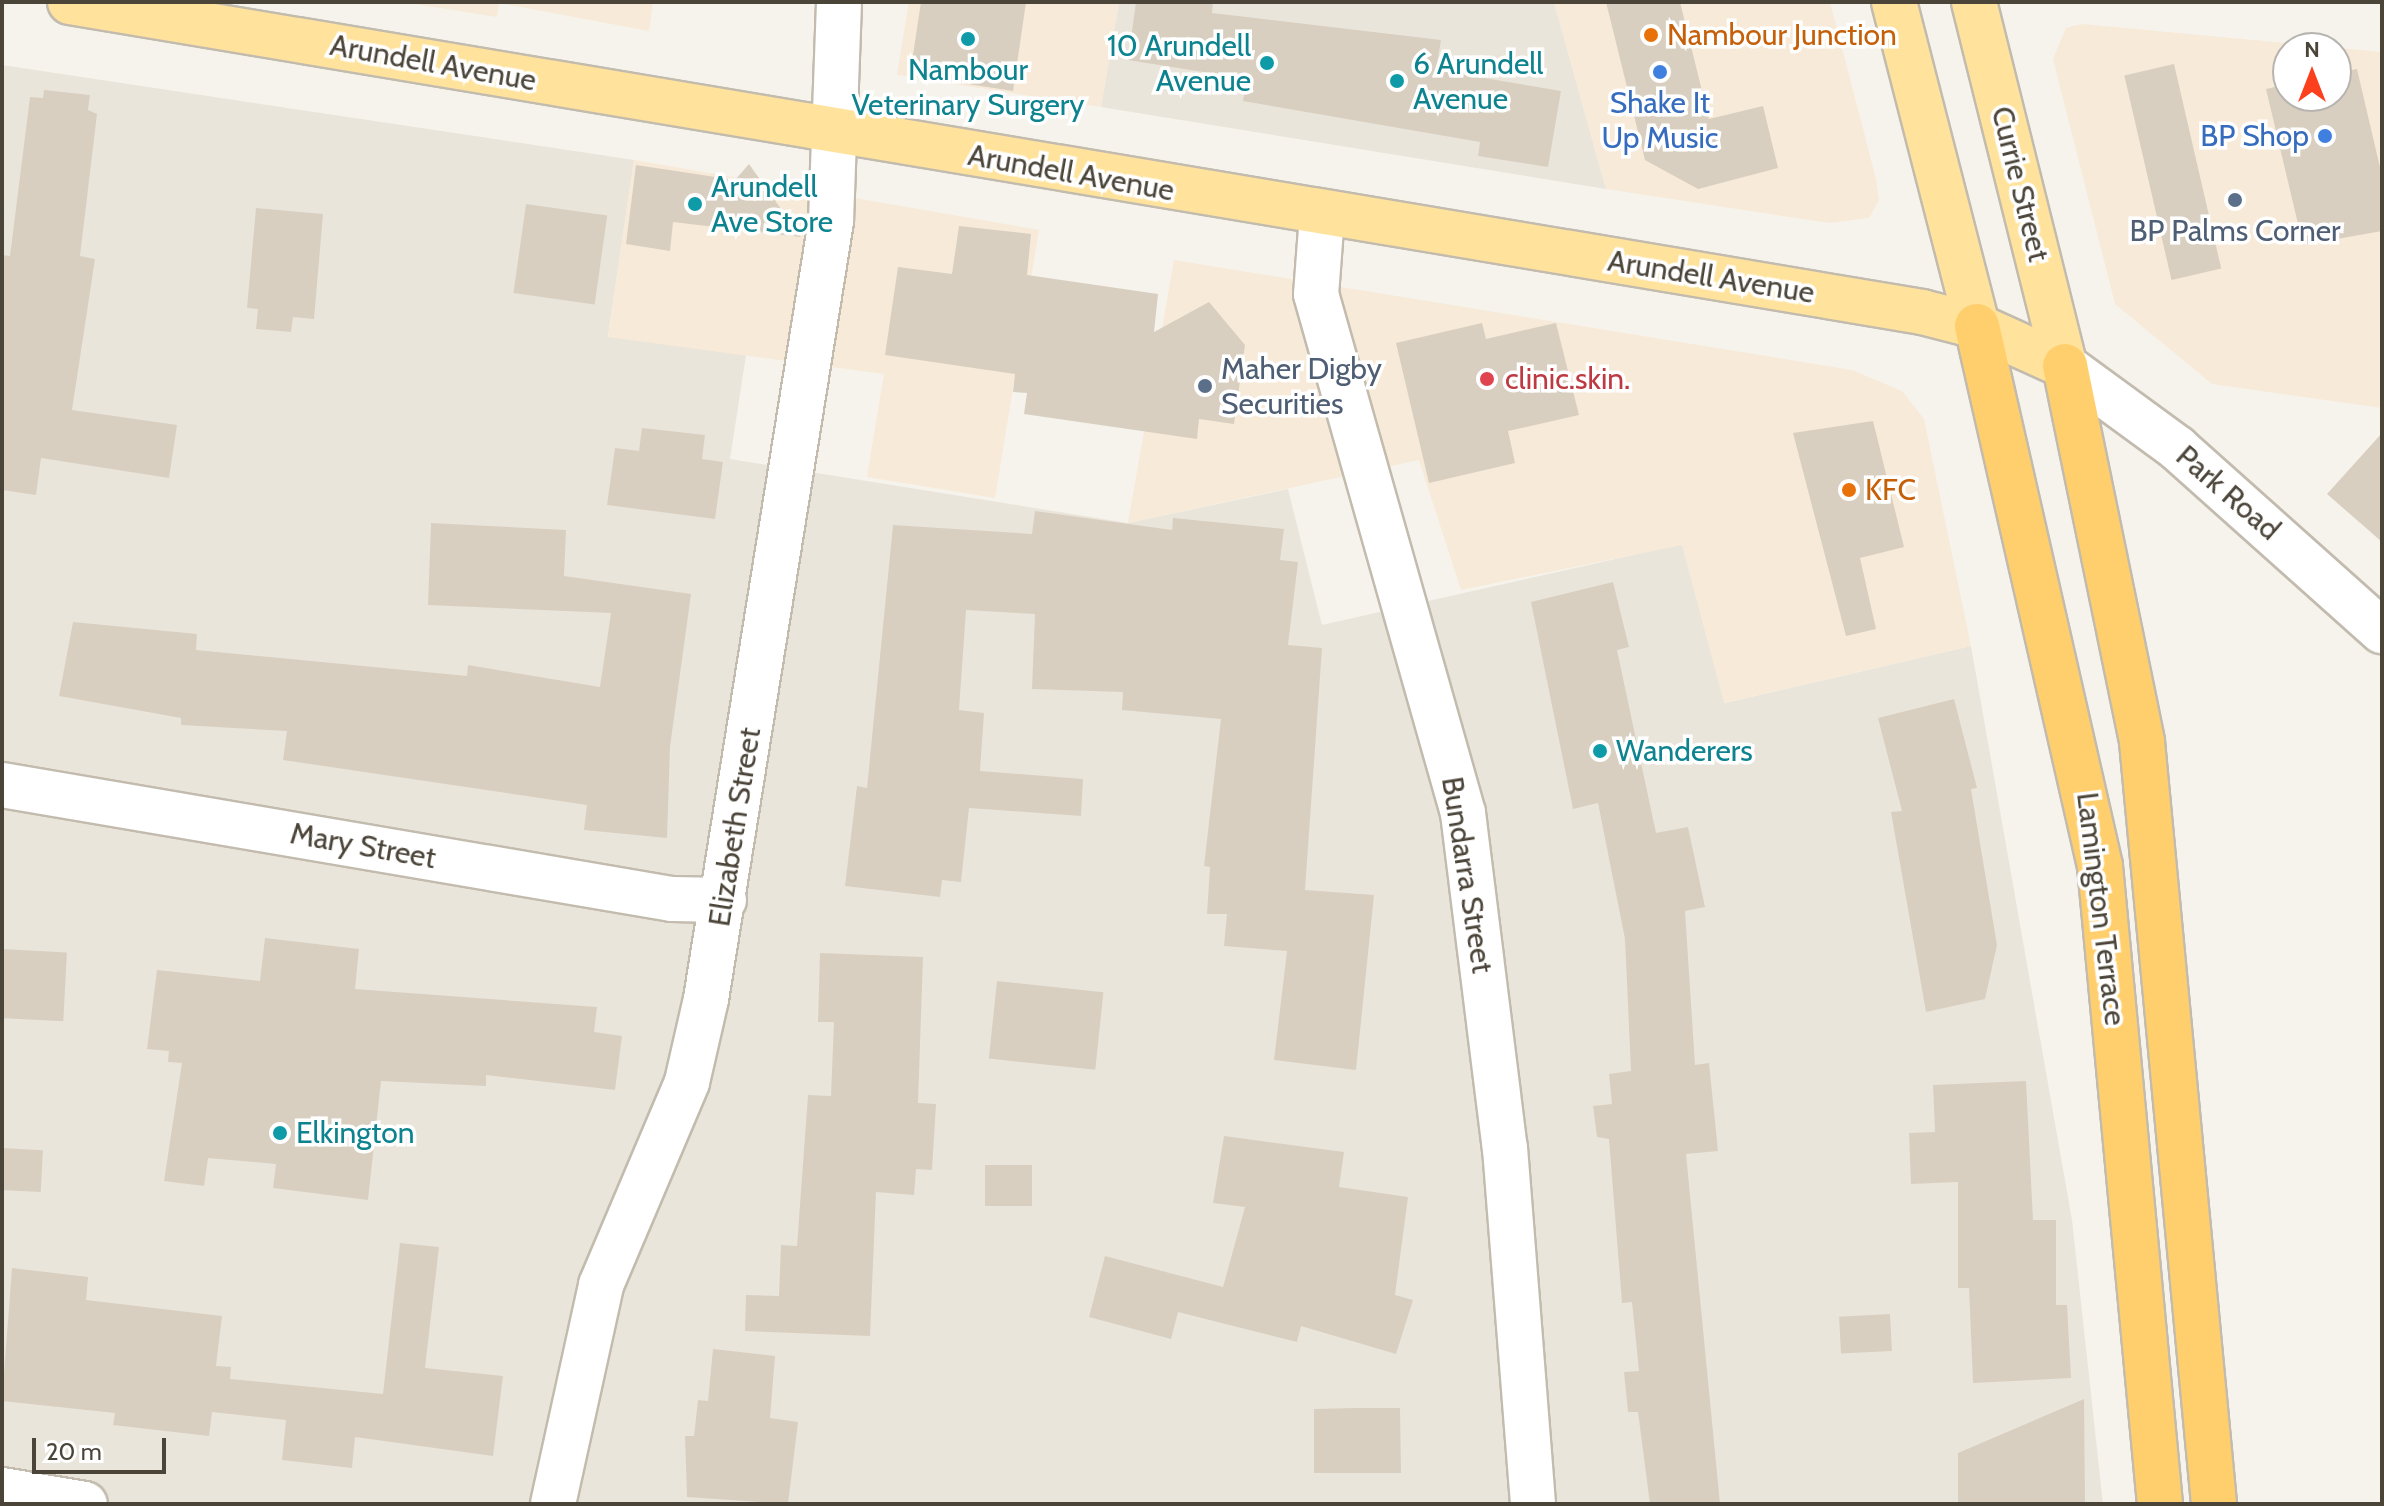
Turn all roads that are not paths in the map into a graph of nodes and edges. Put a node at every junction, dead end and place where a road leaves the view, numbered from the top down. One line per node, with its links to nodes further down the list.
1 (70, 2): 5 (main road, Arundell Avenue)
2 (839, 2): 5 (street, Elizabeth Street)
3 (1894, 2): 7 (main road)
4 (1985, 11): 8 (main road, Currie Street)
5 (833, 130): 6 (main road, Arundell Avenue); 11 (street, Elizabeth Street)
6 (1322, 215): 7 (main road, Arundell Avenue); 15 (street, Bundarra Street)
7 (1977, 326): 8 (main road, Arundell Avenue); 16 (highway, Lamington Terrace)
8 (2065, 366): 9 (street, Park Road); 17 (highway, Lamington Terrace)
9 (2382, 631)
10 (2, 785): 11 (street, Mary Street)
11 (724, 900): 14 (street, Elizabeth Street)
12 (2, 1490): 13 (street)
13 (85, 1504)
14 (553, 1504)
15 (1533, 1504)
16 (2160, 1504)
17 (2214, 1504)

